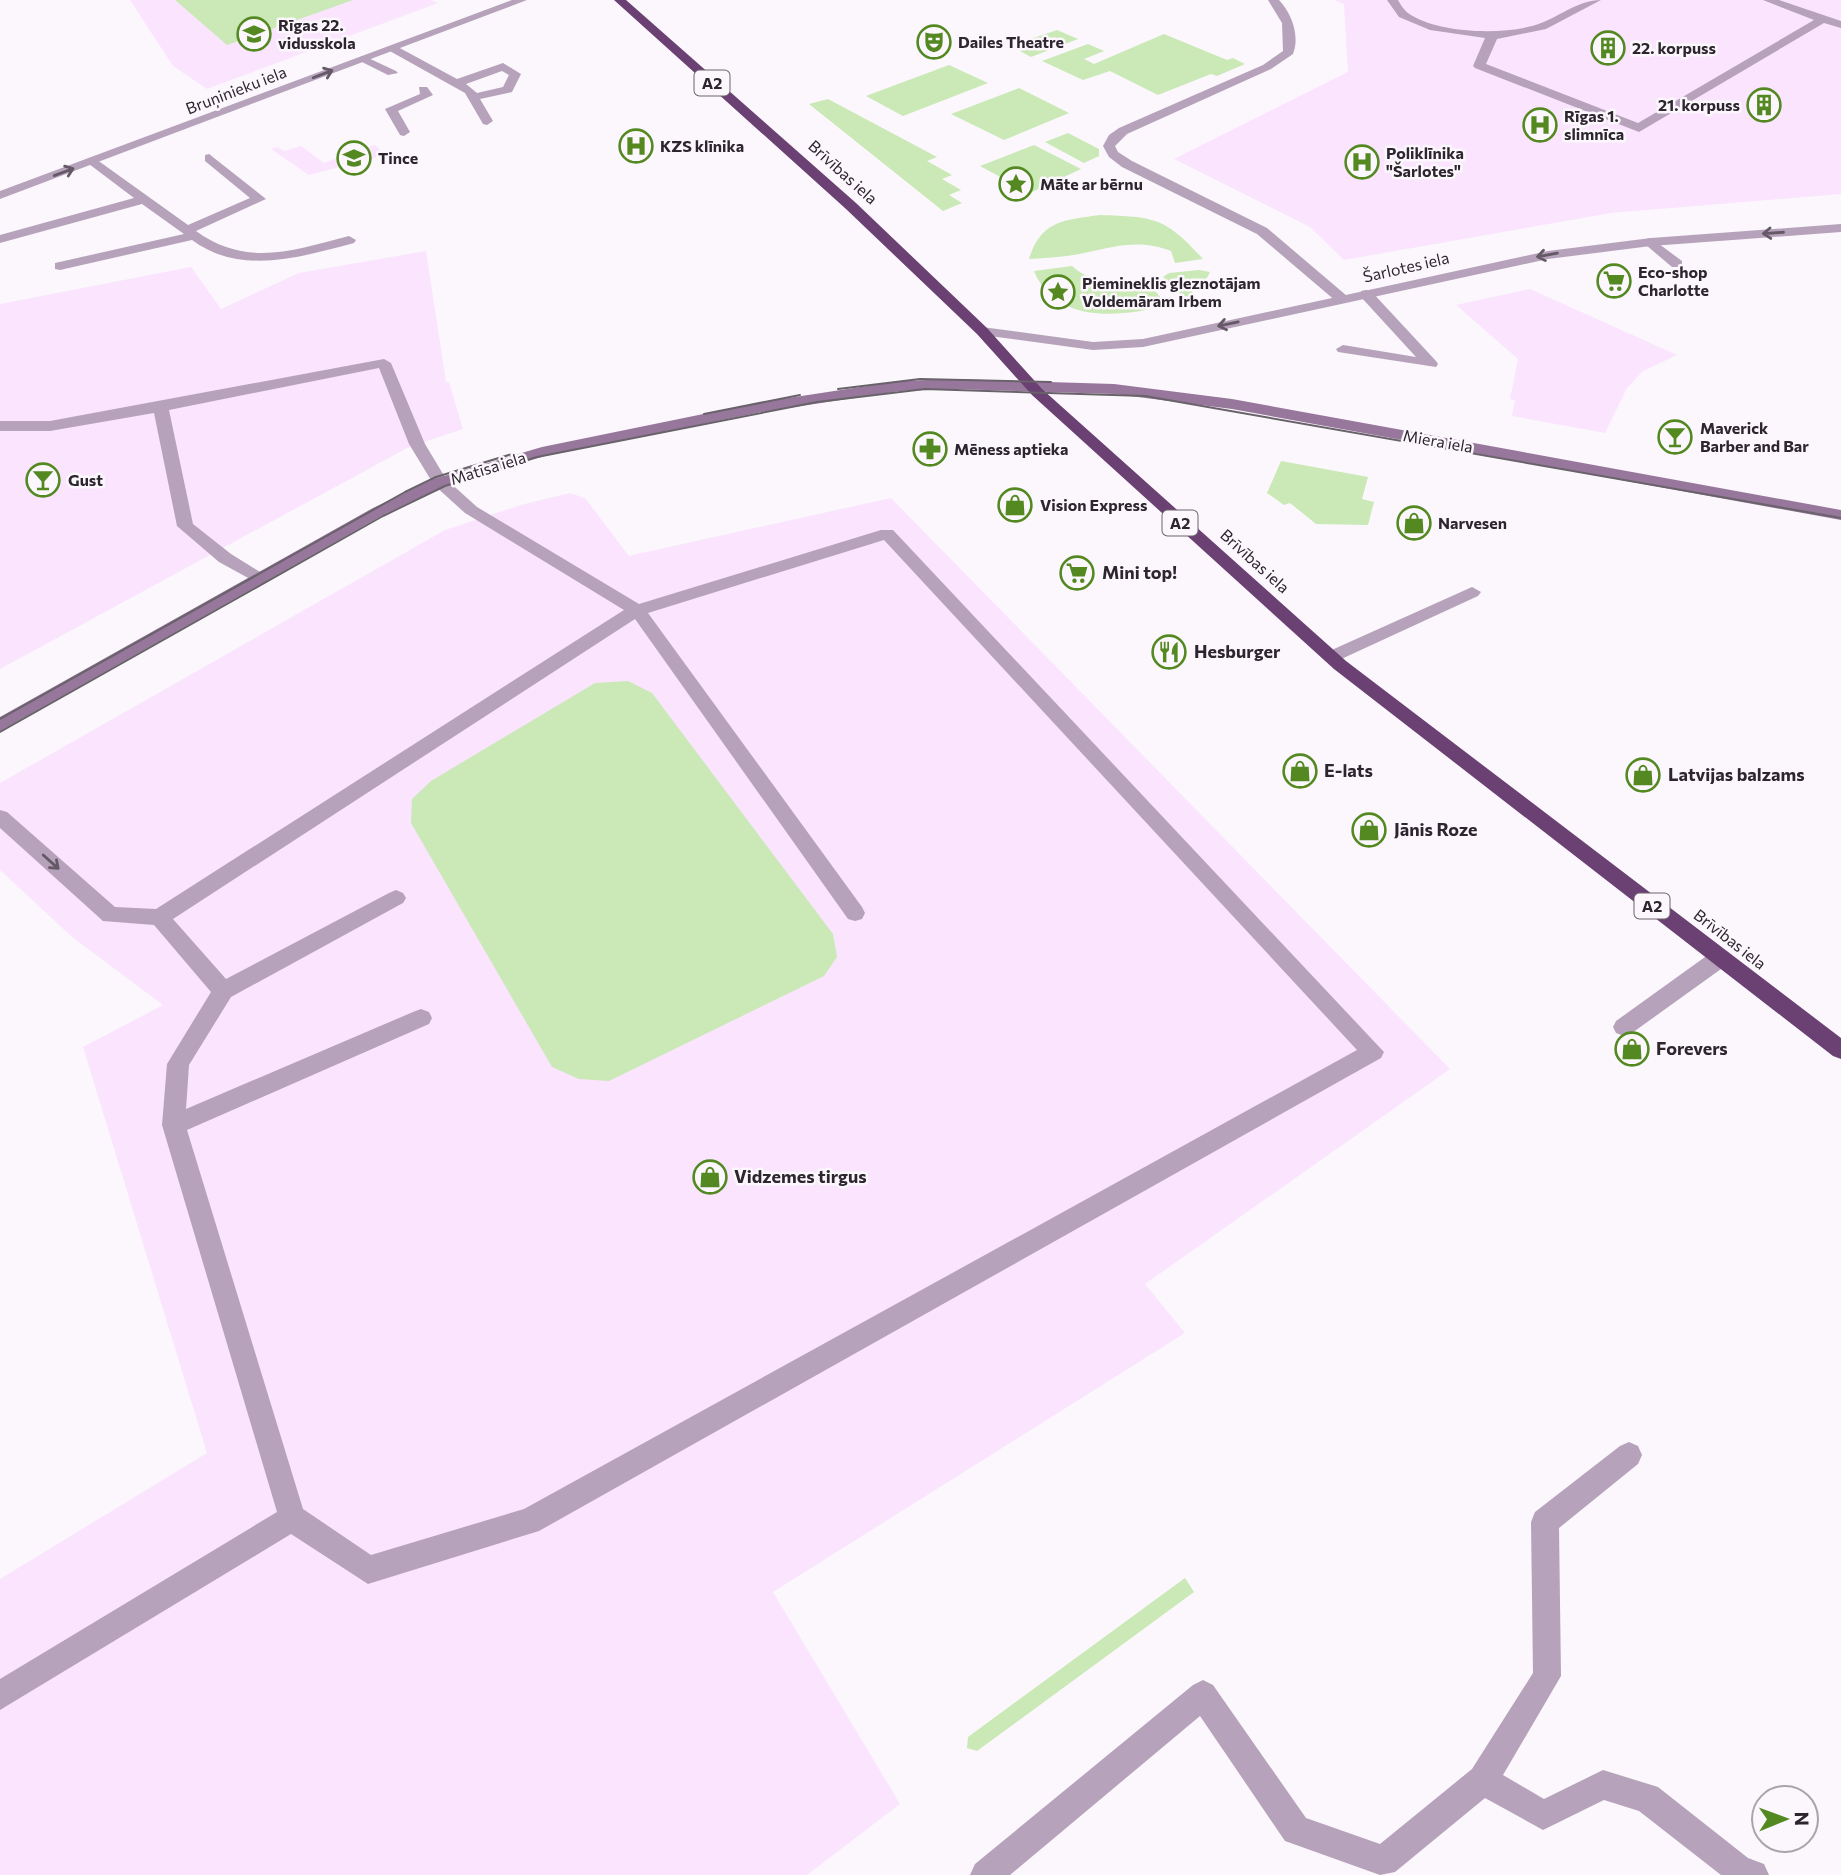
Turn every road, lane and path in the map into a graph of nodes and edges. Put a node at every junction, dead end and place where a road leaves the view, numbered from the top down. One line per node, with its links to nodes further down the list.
1 (522, 0): 12 (street, Bruņinieku iela)
2 (619, 0): 33 (highway, Brīvības iela / A2)
3 (1273, 0): 32 (street)
4 (1392, 0): 11 (street)
5 (1596, 0): 11 (street)
6 (1768, 0): 8 (street)
7 (1806, 0): 8 (street)
8 (1791, 8): 9 (street)
9 (1823, 19): 10 (street); 11 (street)
10 (1841, 25)
11 (1492, 36)
12 (392, 48): 13 (street, Bruņinieku iela); 15 (street)
13 (364, 59): 14 (street); 21 (street, Bruņinieku iela, one-way to 13)
14 (392, 74)
15 (456, 83): 17 (street); 17 (street)
16 (423, 90): 19 (street)
17 (473, 97): 18 (street)
18 (487, 121)
19 (404, 132)
20 (209, 158): 25 (street)
21 (93, 161): 22 (street, Bruņinieku iela, one-way to 21); 23 (street)
22 (0, 195)
23 (144, 199): 25 (street); 26 (street)
24 (1841, 228): 28 (street, Šarlotes iela, one-way to 28)
25 (191, 233): 27 (street); 30 (street)
26 (0, 239)
27 (349, 240)
28 (1651, 242): 29 (street); 31 (street, Šarlotes iela, one-way to 31)
29 (1677, 264)
30 (60, 266)
31 (1366, 293): 32 (street, Šarlotes iela); 34 (street)
32 (1342, 299): 33 (street, Šarlotes iela, one-way to 33)
33 (982, 331): 35 (highway, Brīvības iela / A2)
34 (1343, 349)
35 (1032, 386): 38 (street, Matīsa iela); 39 (street, Miera iela); 43 (highway, Brīvības iela / A2)
36 (161, 407): 37 (street); 38 (street); 40 (street)
37 (0, 426)
38 (440, 482): 40 (street, Matīsa iela); 42 (street)
39 (1841, 515)
40 (259, 579): 44 (street, Matīsa iela)
41 (1472, 592): 43 (street)
42 (637, 610): 47 (street); 48 (street); 56 (street)
43 (1331, 657): 49 (highway, Brīvības iela / A2)
44 (0, 725)
45 (0, 817): 48 (street, one-way to 48)
46 (396, 898): 50 (street)
47 (855, 913)
48 (160, 917): 50 (street)
49 (1720, 958): 52 (street); 53 (highway, Brīvības iela / A2)
50 (223, 991): 54 (street)
51 (421, 1018): 54 (street)
52 (1624, 1027)
53 (1841, 1050)
54 (174, 1125): 56 (street)
55 (1629, 1455): 58 (street)
56 (292, 1518): 57 (street)
57 (0, 1695)
58 (1483, 1780): 59 (street); 60 (street)
59 (986, 1875)
60 (1753, 1875)

